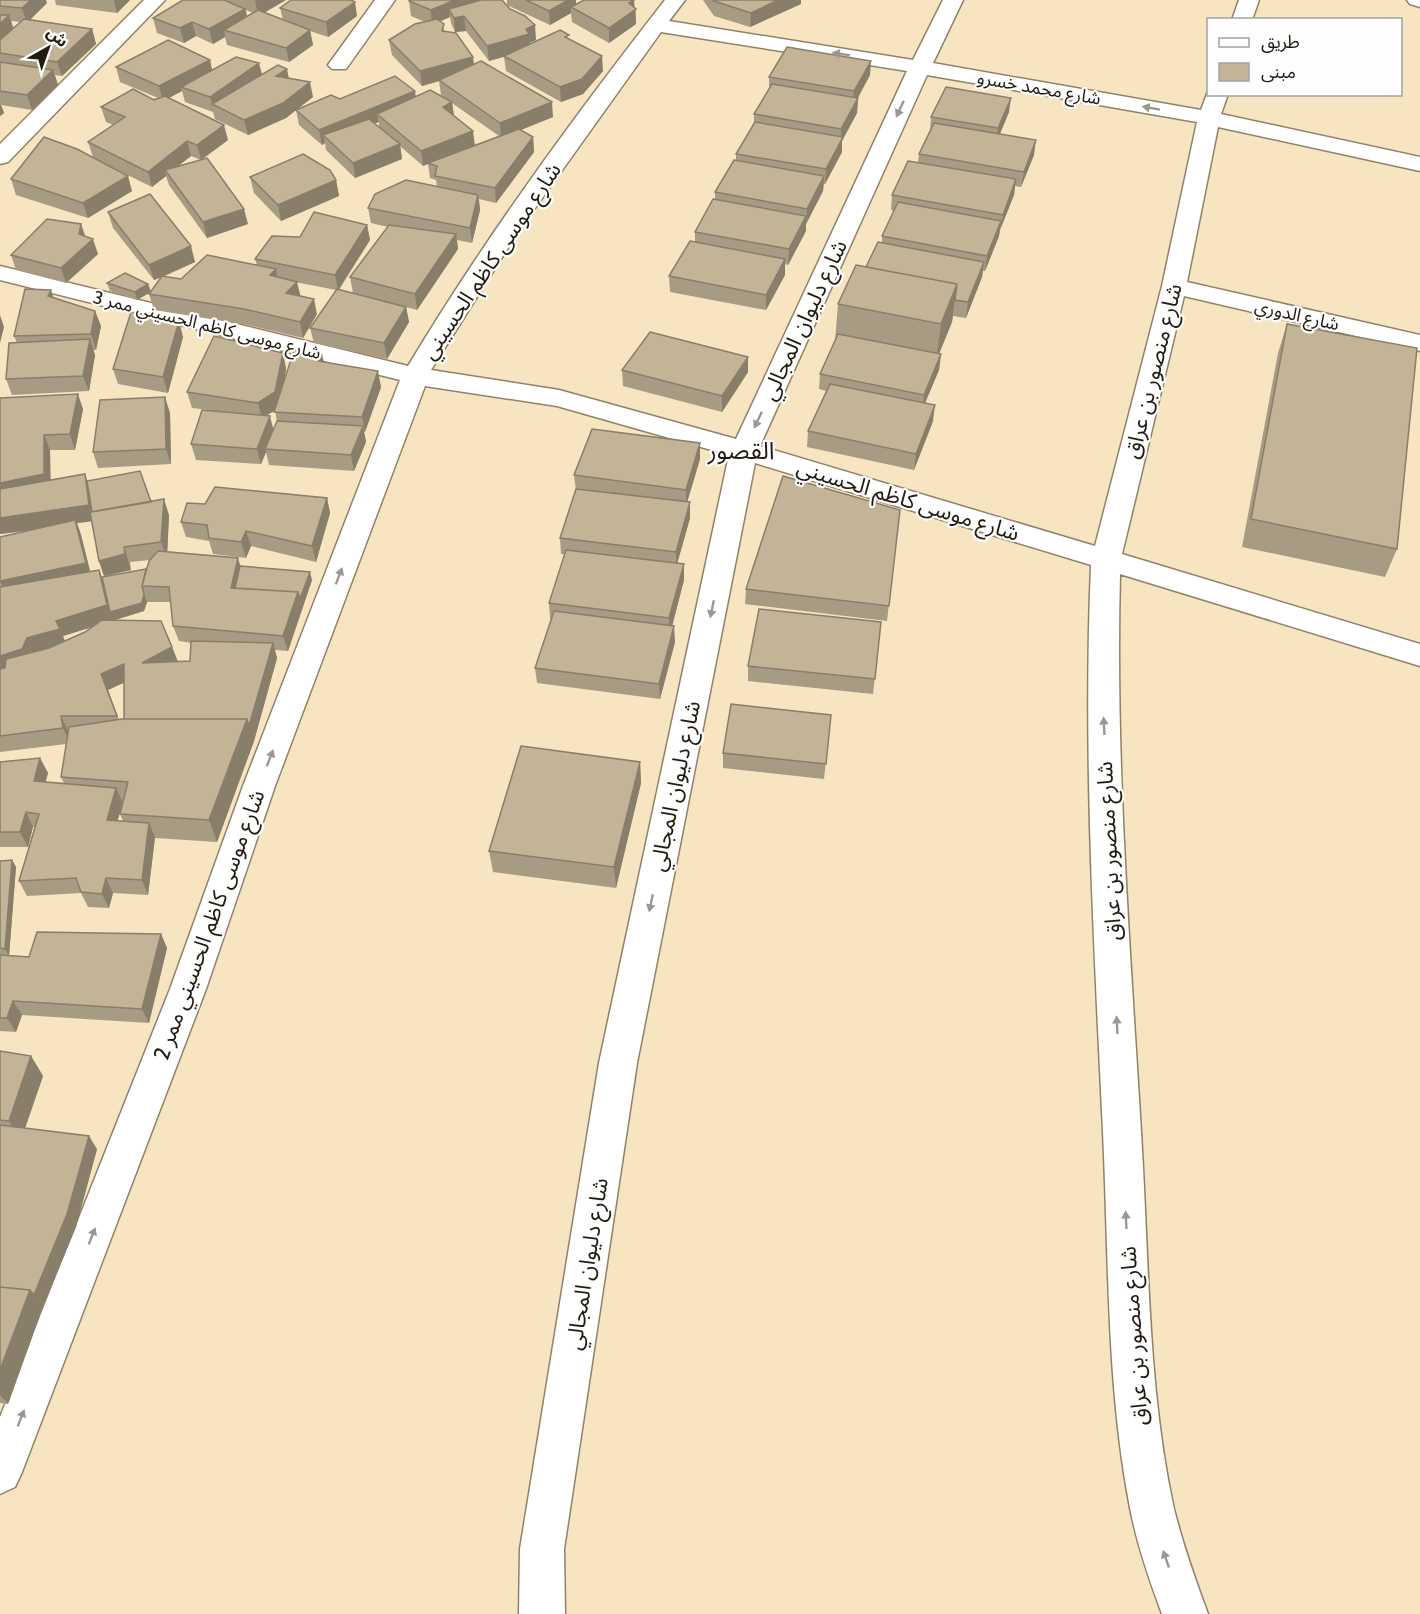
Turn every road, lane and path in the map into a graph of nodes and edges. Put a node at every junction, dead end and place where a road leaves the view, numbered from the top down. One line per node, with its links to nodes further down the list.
1 (154, 0): 11 (street)
2 (385, 0): 8 (street)
3 (675, 0): 7 (street, شارع موسى كاظم الحسيني)
4 (953, 0): 9 (street, شارع دليوان المجالي)
5 (1249, 0): 6 (street)
6 (1243, 18)
7 (656, 25): 9 (street, شارع محمد خسرو, one-way to 7); 16 (street, شارع موسى كاظم الحسيني)
8 (339, 65)
9 (920, 67): 10 (street, شارع محمد خسرو, one-way to 9); 17 (street, شارع دليوان المجالي, one-way to 17)
10 (1213, 106): 12 (street, شارع محمد خسرو); 14 (street, شارع منصور بن عراق)
11 (0, 157)
12 (1420, 164)
13 (0, 273): 16 (street, شارع موسى كاظم الحسيني ممر 3)
14 (1174, 286): 15 (street, شارع الدوري); 18 (street, شارع منصور بن عراق)
15 (1420, 343)
16 (415, 376): 17 (street, شارع موسى كاظم الحسيني); 20 (street, شارع موسى كاظم الحسيني ممر 2, one-way to 16)
17 (744, 450): 18 (street, شارع موسى كاظم الحسيني); 21 (street, شارع دليوان المجالي, one-way to 21)
18 (1106, 561): 19 (street, شارع موسى كاظم الحسيني); 22 (street, شارع منصور بن عراق, one-way to 18)
19 (1420, 655)
20 (0, 1472)
21 (542, 1614)
22 (1185, 1614)

